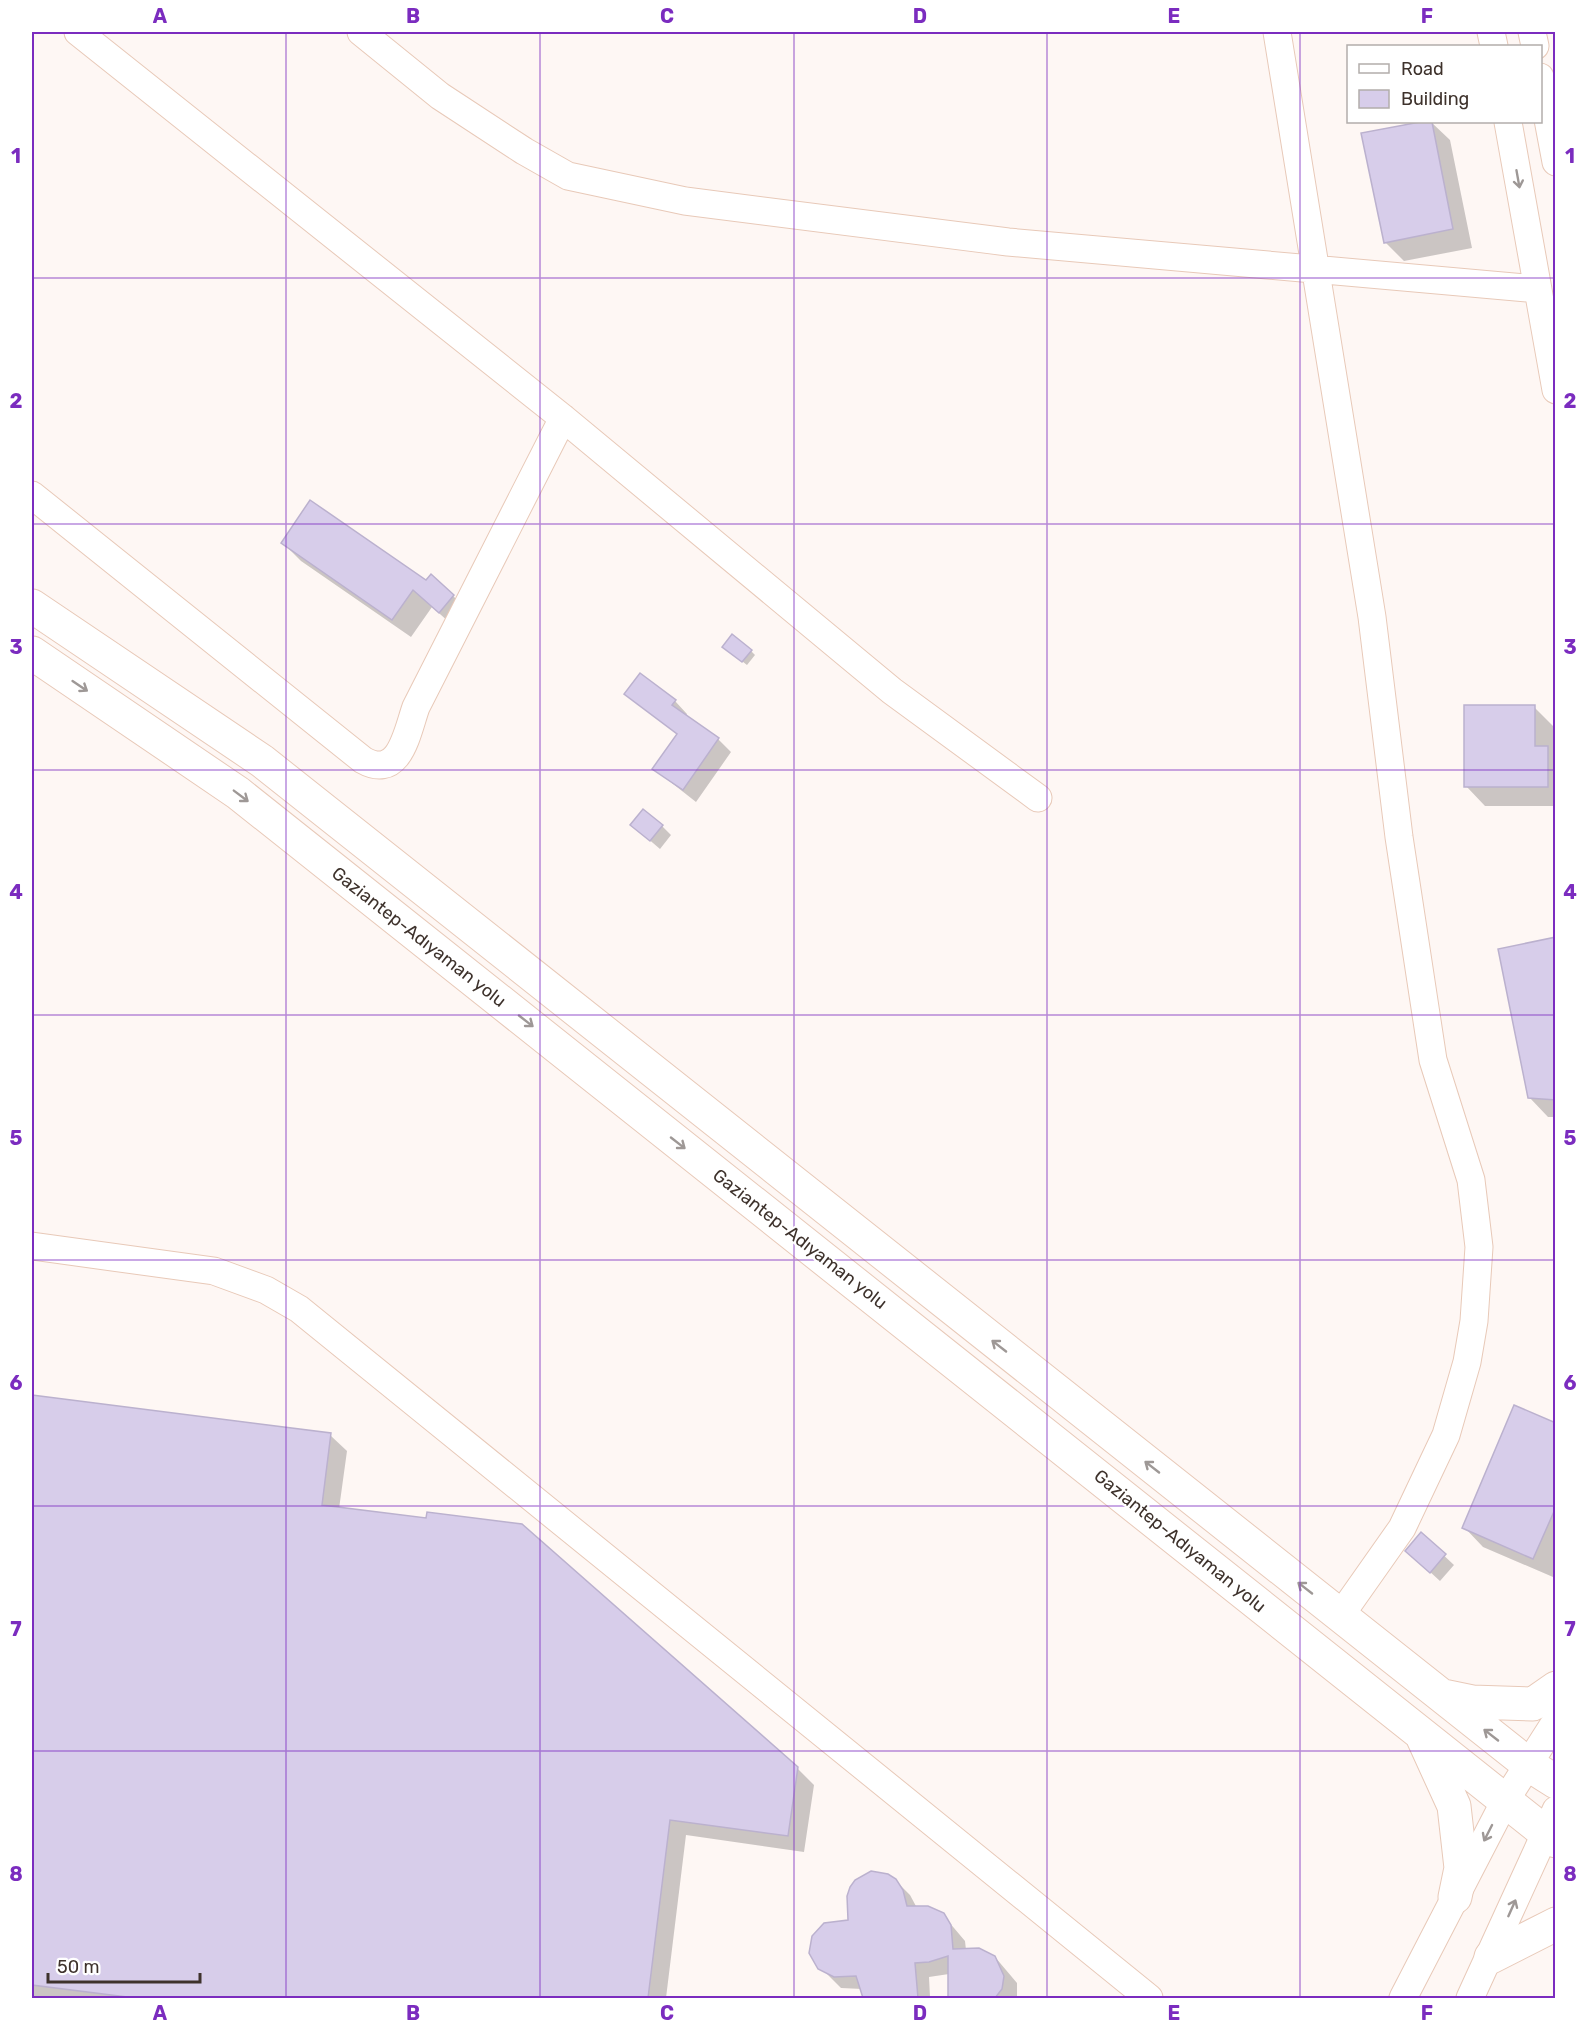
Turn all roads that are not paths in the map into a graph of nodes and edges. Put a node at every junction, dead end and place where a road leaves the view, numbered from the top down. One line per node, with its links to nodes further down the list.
1 (78, 32): 10 (street)
2 (361, 32): 7 (street)
3 (1277, 32): 7 (street)
4 (1542, 88): 6 (street)
5 (1508, 123): 8 (street, one-way to 8)
6 (1556, 162)
7 (1318, 269): 8 (street); 16 (street)
8 (1538, 288): 9 (street)
9 (1556, 390)
10 (562, 418): 11 (street); 14 (street)
11 (32, 495)
12 (32, 606): 16 (highway, one-way to 12)
13 (32, 653): 20 (highway, Gaziantep-Adıyaman yolu, one-way to 20)
14 (1038, 798)
15 (32, 1246): 27 (street)
16 (1340, 1616): 18 (highway)
17 (1556, 1688): 18 (highway)
18 (1441, 1696): 21 (highway, one-way to 18)
19 (1556, 1721): 21 (street)
20 (1421, 1734): 22 (highway, Gaziantep-Adıyaman yolu); 24 (highway)
21 (1542, 1773): 22 (street)
22 (1505, 1801): 23 (highway, Gaziantep-Adıyaman yolu); 24 (street, one-way to 24)
23 (1552, 1828): 26 (street, one-way to 23)
24 (1455, 1897): 28 (street)
25 (1556, 1924): 26 (highway)
26 (1491, 1957): 29 (street)
27 (1149, 1998)
28 (1403, 1998)
29 (1470, 1998)

